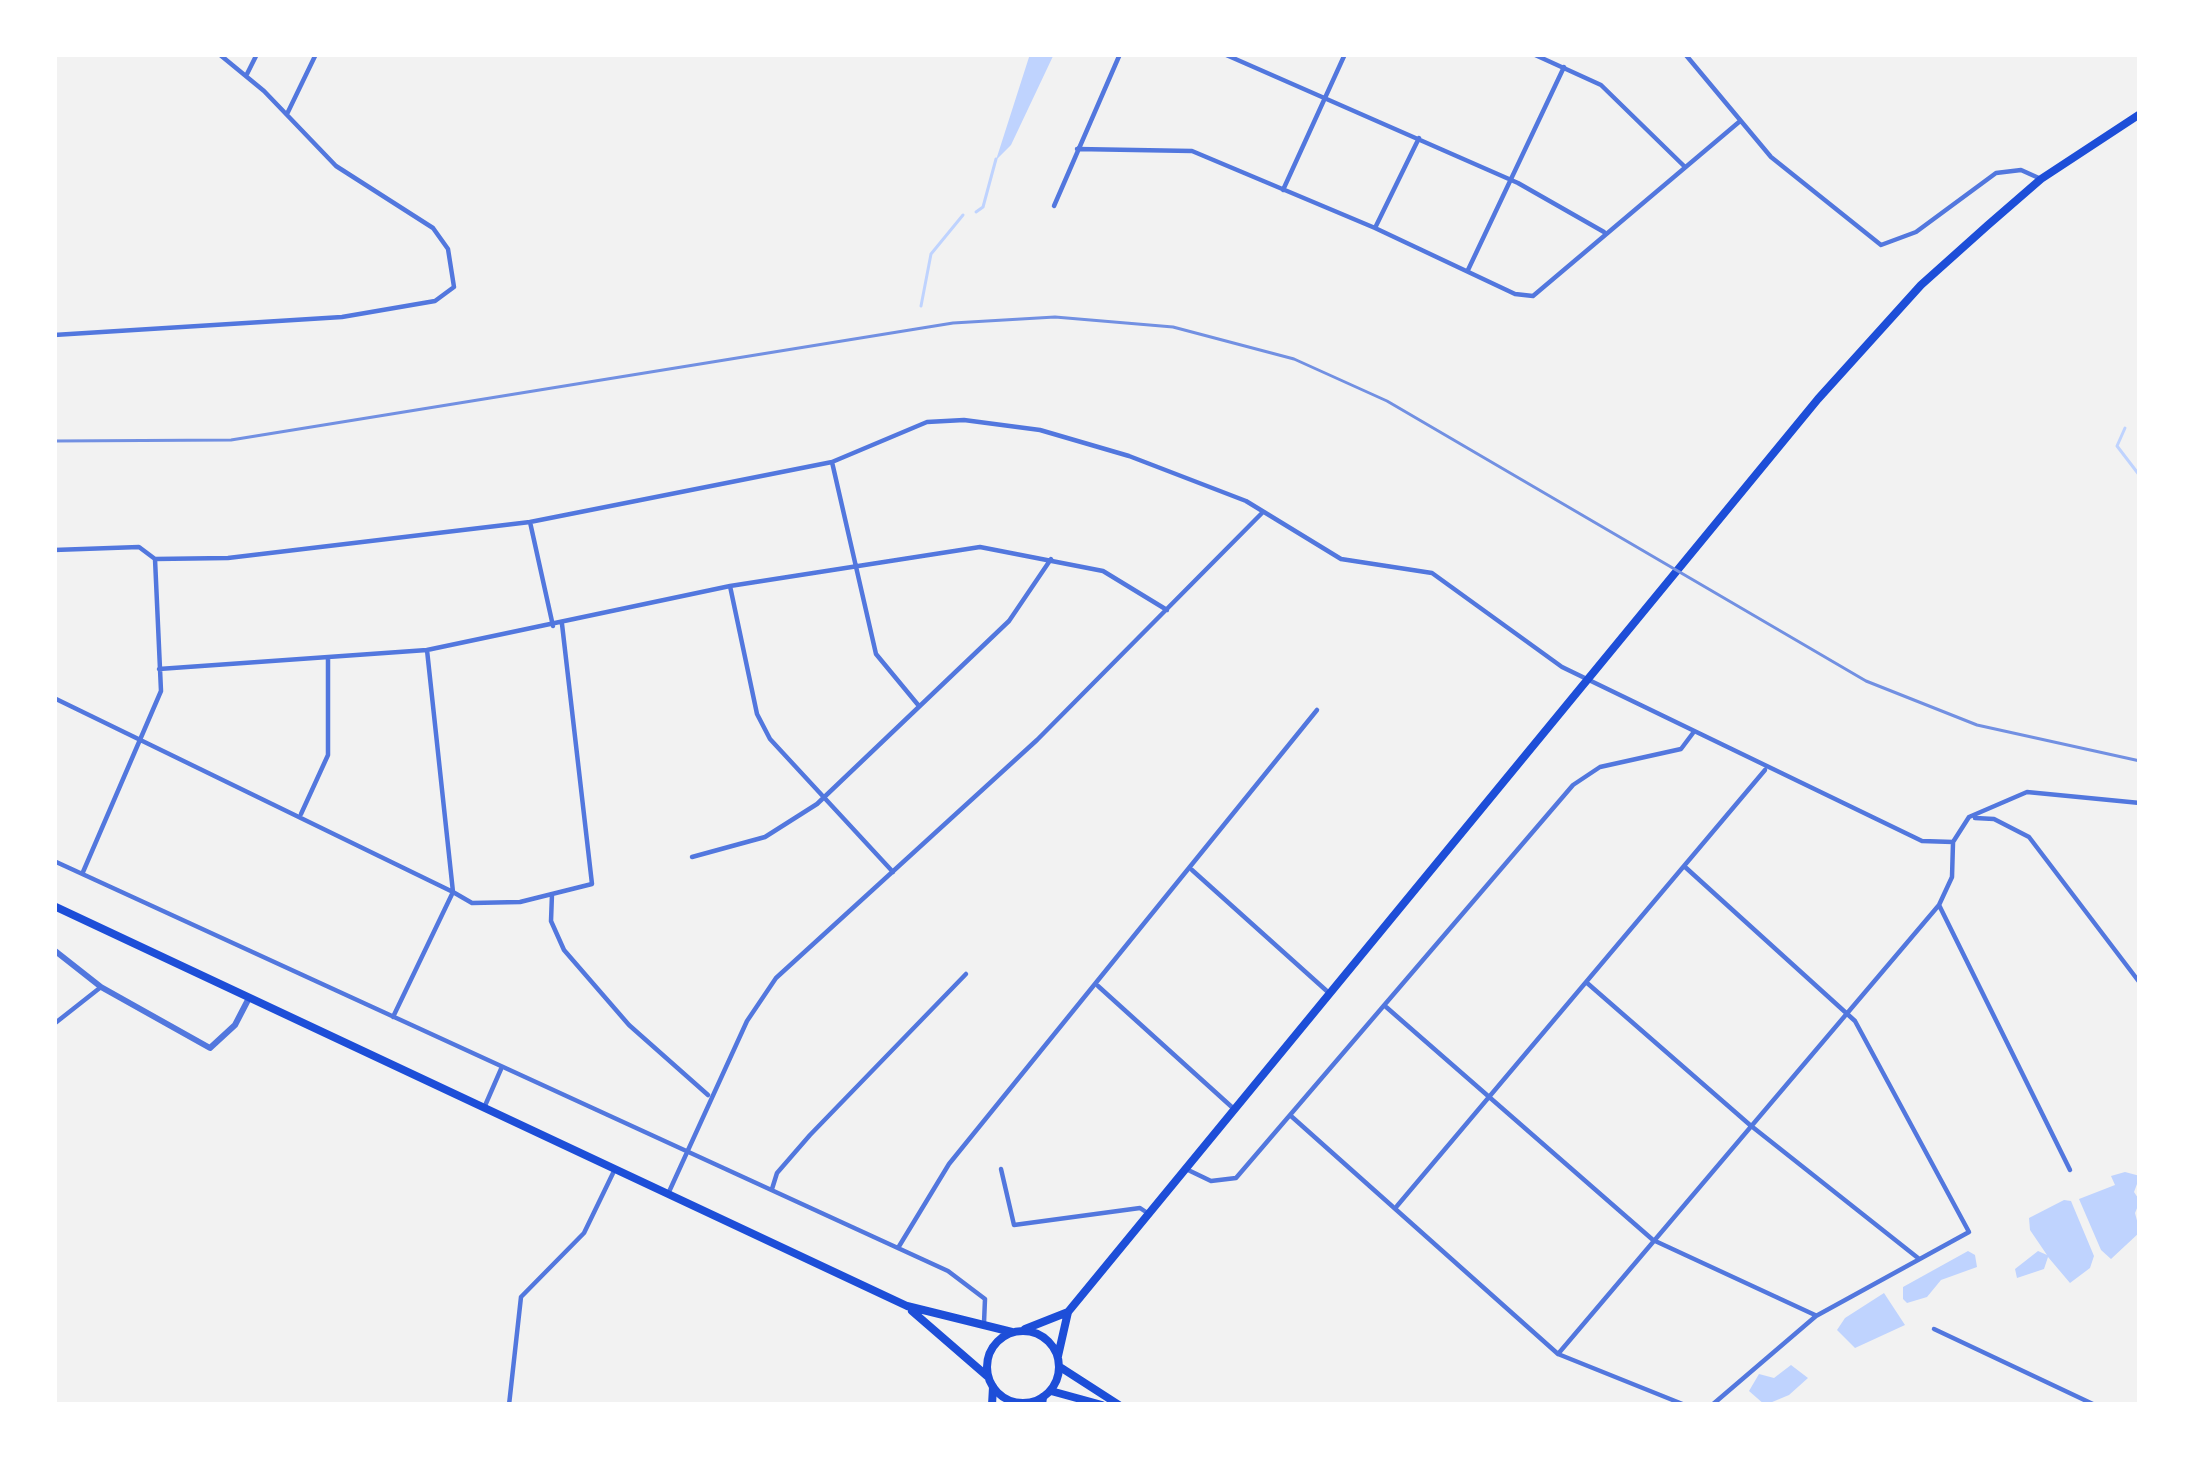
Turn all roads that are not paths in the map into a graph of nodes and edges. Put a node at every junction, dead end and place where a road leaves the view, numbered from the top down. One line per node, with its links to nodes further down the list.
1 (219, 54): 10 (street)
2 (257, 54): 10 (street)
3 (316, 54): 12 (street)
4 (1120, 54): 16 (street)
5 (1224, 54): 11 (street)
6 (1345, 54): 11 (street)
7 (1533, 54): 9 (street)
8 (1685, 54): 14 (street)
9 (1564, 67): 17 (street); 19 (street)
10 (246, 76): 12 (street)
11 (1325, 98): 15 (street); 20 (street)
12 (287, 114): 25 (street)
13 (2140, 114): 18 (main road)
14 (1739, 122): 17 (street); 18 (street)
15 (1419, 138): 19 (street); 22 (street)
16 (1077, 149): 20 (street); 21 (street)
17 (1684, 166): 23 (street)
18 (2041, 179): 39 (main road)
19 (1511, 180): 23 (street); 24 (street)
20 (1283, 190): 22 (street)
21 (1054, 206)
22 (1375, 228): 24 (street)
23 (1606, 233): 24 (street)
24 (1468, 270)
25 (54, 335)
26 (832, 462): 27 (street); 28 (street); 32 (street)
27 (1263, 512): 34 (street); 39 (street)
28 (530, 522): 30 (street); 35 (street)
29 (54, 550): 30 (street)
30 (155, 559): 38 (street)
31 (1051, 559): 32 (street); 34 (street); 41 (street)
32 (858, 563): 33 (street); 41 (street)
33 (730, 586): 35 (street); 46 (street)
34 (1167, 610): 55 (street)
35 (557, 625): 36 (street); 58 (street)
36 (428, 650): 37 (street); 57 (street)
37 (328, 658): 38 (street); 48 (street)
38 (159, 669): 44 (street)
39 (1586, 679): 43 (street); 67 (main road)
40 (54, 698): 44 (street)
41 (920, 706): 46 (street)
42 (1317, 710): 54 (street)
43 (1693, 733): 45 (street); 69 (street)
44 (139, 737): 48 (street); 56 (street)
45 (1766, 770): 50 (street); 53 (street)
46 (823, 799): 51 (street); 55 (street)
47 (2140, 803): 49 (street)
48 (302, 814): 57 (street)
49 (1970, 817): 50 (street); 64 (street)
50 (1952, 842): 59 (street)
51 (692, 857)
52 (54, 861): 56 (street)
53 (1684, 866): 63 (street); 70 (street)
54 (1192, 870): 65 (street); 67 (street)
55 (893, 872): 75 (street)
56 (82, 874): 71 (street)
57 (453, 892): 58 (street); 71 (street)
58 (552, 894): 75 (street)
59 (1939, 905): 70 (street); 84 (street)
60 (54, 906): 68 (main road)
61 (54, 950): 66 (street)
62 (966, 974): 85 (street)
63 (1586, 982): 74 (street); 79 (street)
64 (2140, 983)
65 (1098, 986): 77 (street); 90 (street)
66 (101, 987): 68 (street); 72 (street)
67 (1329, 993): 77 (main road)
68 (249, 998): 76 (main road)
69 (1385, 1006): 74 (street); 78 (street)
70 (1848, 1012): 79 (street); 91 (street)
71 (392, 1019): 73 (street)
72 (54, 1024)
73 (501, 1069): 76 (street); 80 (street)
74 (1490, 1096): 87 (street); 89 (street)
75 (710, 1097): 80 (street)
76 (484, 1108): 82 (main road)
77 (1234, 1109): 81 (main road)
78 (1291, 1116): 81 (street); 87 (street)
79 (1750, 1125): 89 (street); 91 (street)
80 (687, 1152): 85 (street); 86 (street)
81 (1186, 1168): 88 (main road)
82 (615, 1169): 86 (main road); 104 (street)
83 (1001, 1169): 88 (street)
84 (2071, 1170)
85 (772, 1190): 90 (street)
86 (668, 1193): 92 (main road)
87 (1397, 1206): 99 (street)
88 (1148, 1214): 93 (main road)
89 (1654, 1240): 94 (street); 99 (street)
90 (898, 1248): 95 (street)
91 (1918, 1258): 94 (street)
92 (907, 1306): 95 (main road); 101 (main road)
93 (1068, 1312): 97 (main road); 100 (main road)
94 (1816, 1316): 109 (street)
95 (982, 1328): 98 (main road)
96 (1934, 1329): 110 (street)
97 (1024, 1330): 98 (main road); 100 (main road)
98 (1012, 1332): 101 (main road)
99 (1558, 1354): 108 (street)
100 (1059, 1362): 103 (main road); 107 (main road)
101 (988, 1376): 102 (main road)
102 (993, 1387): 103 (main road); 105 (main road)
103 (1045, 1398): 106 (main road)
104 (509, 1405)
105 (992, 1405)
106 (1102, 1405)
107 (1119, 1405)
108 (1685, 1405)
109 (1712, 1405)
110 (2095, 1405)

